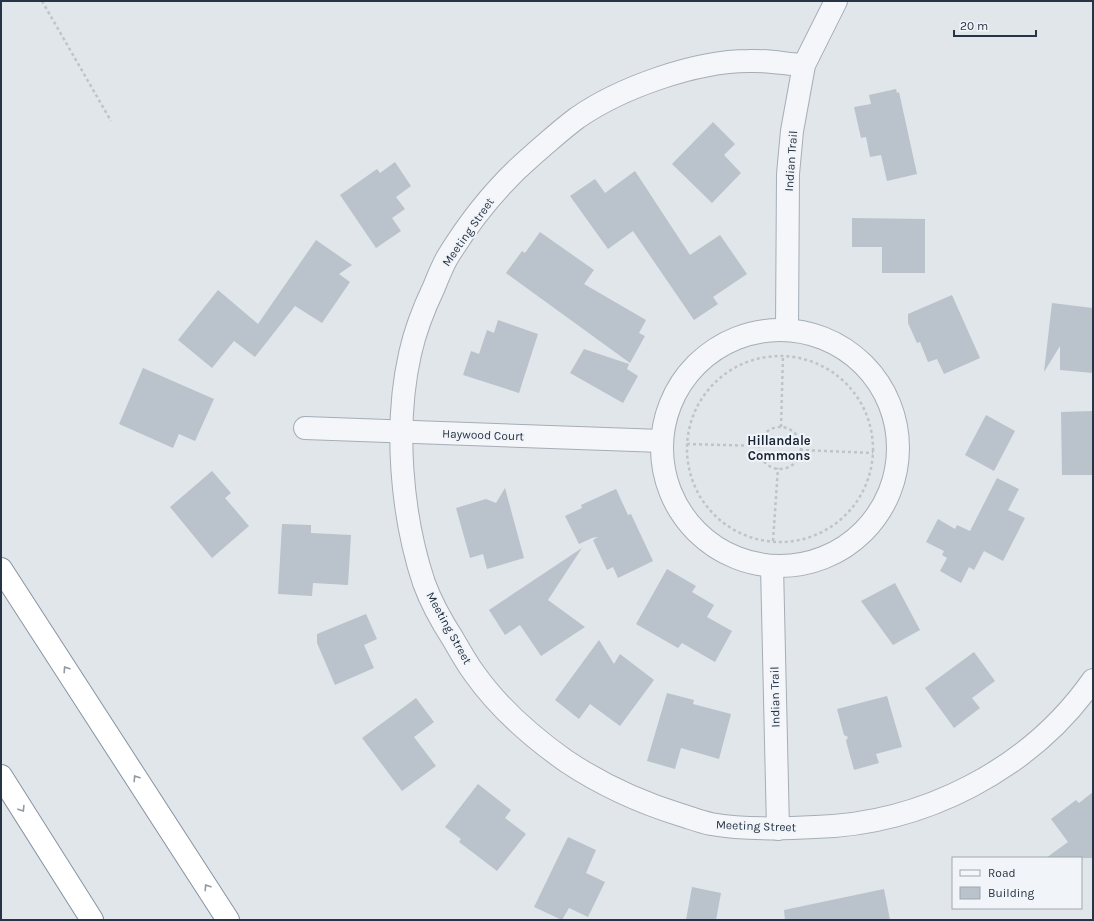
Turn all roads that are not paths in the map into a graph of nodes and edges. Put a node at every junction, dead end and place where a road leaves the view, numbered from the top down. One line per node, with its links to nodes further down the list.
1 (836, 1): 2 (street, Indian Trail)
2 (804, 65): 3 (street, Indian Trail); 5 (street, Meeting Street)
3 (787, 329): 6 (street); 7 (street)
4 (305, 428): 5 (street, Haywood Court)
5 (402, 432): 6 (street, Haywood Court); 11 (street, Meeting Street)
6 (662, 441): 7 (street)
7 (772, 566): 11 (street, Indian Trail)
8 (1, 569): 13 (highway, one-way to 8)
9 (1093, 680): 11 (street, Meeting Street)
10 (1, 776): 12 (highway, one-way to 12)
11 (778, 829)
12 (92, 920)
13 (228, 920)

